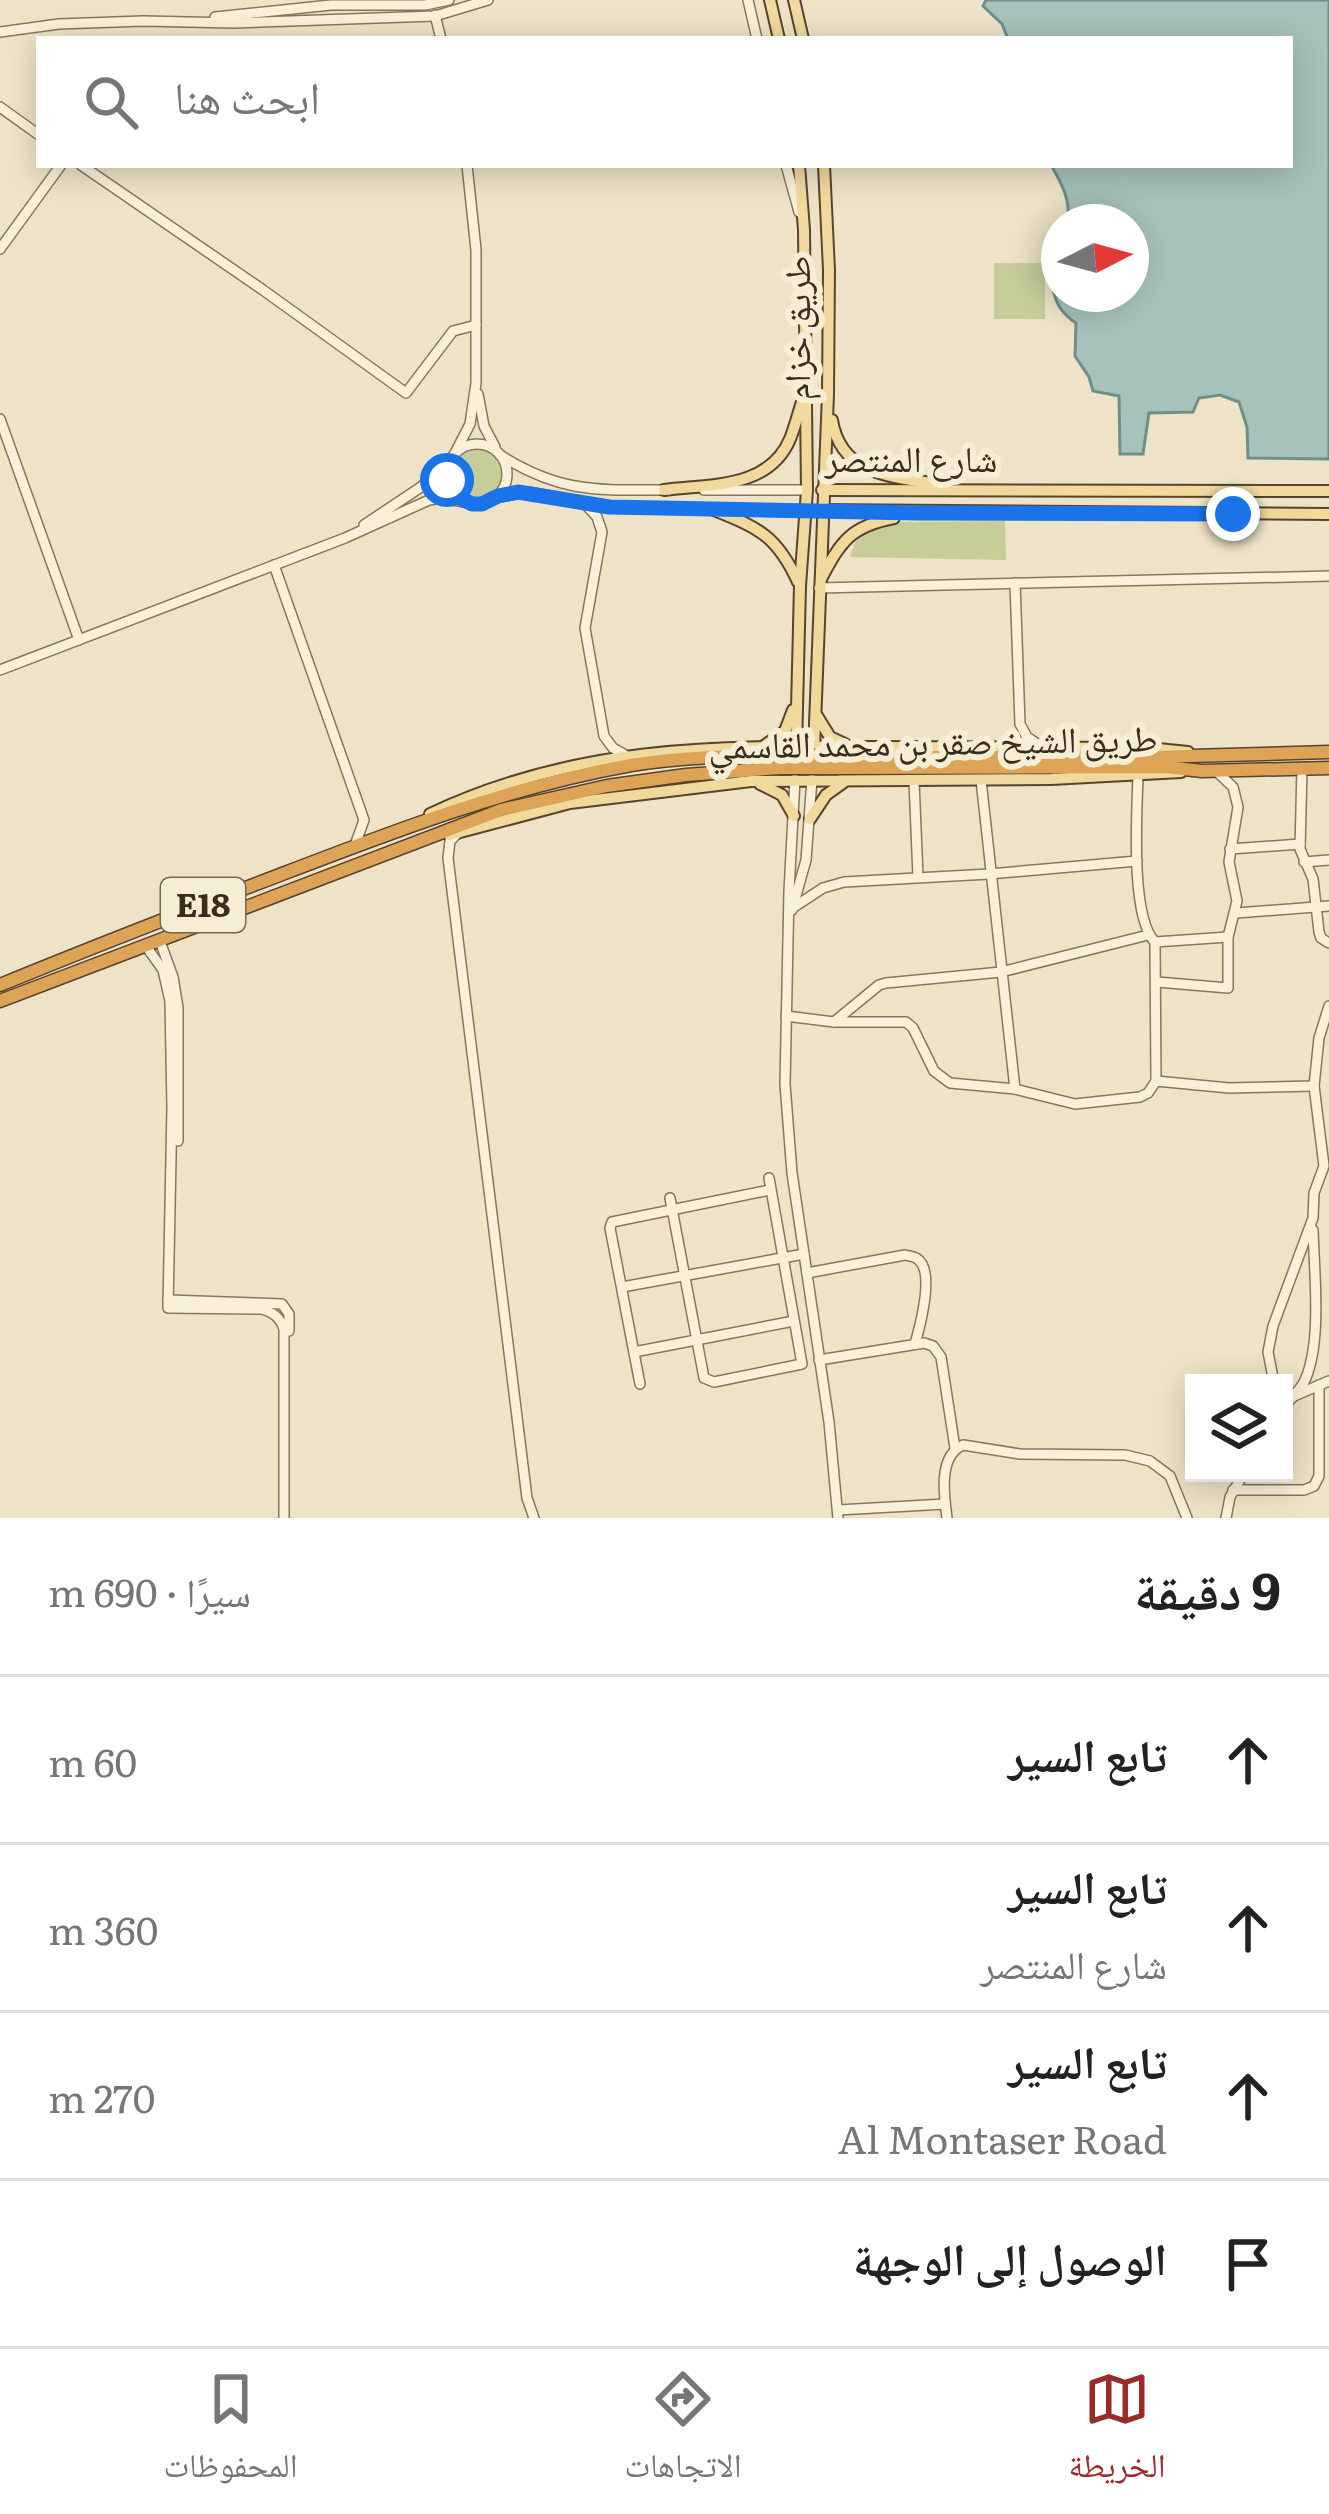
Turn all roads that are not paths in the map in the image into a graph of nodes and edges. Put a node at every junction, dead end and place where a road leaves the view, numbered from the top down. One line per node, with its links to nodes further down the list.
1 (448, 0): 6 (street)
2 (488, 0): 7 (street)
3 (748, 0): 11 (street)
4 (770, 0): 12 (main road)
5 (794, 0): 13 (main road)
6 (429, 4): 7 (street); 8 (street)
7 (435, 16): 8 (street); 10 (street)
8 (190, 21): 9 (street)
9 (0, 32)
10 (440, 36)
11 (756, 36)
12 (778, 36)
13 (802, 36)
14 (0, 106): 15 (street)
15 (36, 133)
16 (59, 168): 25 (street)
17 (85, 168): 26 (street)
18 (467, 168): 26 (street)
19 (787, 168): 24 (street)
20 (802, 168): 24 (main road, طريق خزام)
21 (803, 168): 23 (main road)
22 (824, 168): 23 (main road, طريق خزام)
23 (826, 183): 29 (main road, طريق خزام)
24 (804, 230): 28 (main road, طريق خزام)
25 (0, 249)
26 (476, 325): 27 (street)
27 (476, 383): 31 (street); 32 (street)
28 (806, 387): 33 (main road); 34 (main road, طريق خزام)
29 (828, 394): 35 (main road, طريق خزام); 36 (main road)
30 (0, 418): 52 (street)
31 (499, 453): 32 (street); 33 (street, شارع المنتصر); 38 (street)
32 (452, 457): 39 (street); 46 (street)
33 (664, 490): 34 (street, شارع المنتصر)
34 (807, 490): 35 (main road, شارع المنتصر); 42 (main road, طريق خزام)
35 (825, 490): 36 (main road, شارع المنتصر); 43 (main road, طريق خزام)
36 (978, 490): 37 (main road, شارع المنتصر)
37 (1329, 491)
38 (498, 496): 39 (street); 40 (street, شارع المنتصر)
39 (464, 502): 46 (street)
40 (585, 504): 41 (street, شارع المنتصر); 56 (street)
41 (714, 510): 42 (street, شارع المنتصر); 51 (main road)
42 (804, 510): 43 (main road, شارع المنتصر); 51 (main road, طريق خزام)
43 (822, 510): 44 (main road, شارع المنتصر); 50 (main road, طريق خزام)
44 (917, 513): 45 (main road); 50 (main road)
45 (1329, 514)
46 (345, 538): 47 (street)
47 (274, 565): 52 (street); 82 (street)
48 (1329, 576): 49 (street)
49 (1016, 583): 50 (street); 61 (street)
50 (819, 585): 55 (main road, طريق خزام)
51 (800, 586): 54 (main road, طريق خزام)
52 (79, 640): 53 (street)
53 (0, 670)
54 (797, 695): 57 (main road, طريق خزام); 59 (main road)
55 (814, 703): 58 (main road, طريق خزام); 60 (main road)
56 (604, 736): 64 (street); 65 (street)
57 (796, 746): 58 (main road); 59 (main road); 73 (main road, طريق خزام)
58 (814, 746): 60 (main road); 74 (main road, طريق خزام)
59 (761, 747): 64 (main road)
60 (854, 747): 61 (main road)
61 (1045, 748): 63 (main road)
62 (1329, 752): 63 (highway, طريق الشيخ صقر بن محمد القاسمي / E18)
63 (1206, 753): 67 (highway, طريق الشيخ صقر بن محمد القاسمي / E18)
64 (626, 755): 65 (main road)
65 (590, 762): 83 (main road)
66 (778, 762): 67 (highway, طريق الشيخ صقر بن محمد القاسمي / E18, bridge); 83 (highway, طريق الشيخ صقر بن محمد القاسمي / E18); 86 (highway, طريق الشيخ صقر بن محمد القاسمي / E18)
67 (839, 763): 70 (highway, طريق الشيخ صقر بن محمد القاسمي / E18)
68 (1302, 768): 69 (highway, طريق الشيخ صقر بن محمد القاسمي / E18); 71 (highway, طريق الشيخ صقر بن محمد القاسمي / E18); 87 (street)
69 (1329, 768)
70 (1208, 770): 71 (highway, طريق الشيخ صقر بن محمد القاسمي / E18); 72 (main road); 79 (street)
71 (1246, 770): 79 (street)
72 (1138, 775): 76 (main road); 92 (street)
73 (795, 779): 74 (main road); 77 (main road); 80 (street)
74 (812, 779): 75 (main road); 81 (street)
75 (851, 780): 78 (main road); 81 (main road)
76 (981, 780): 78 (main road); 94 (street)
77 (752, 781): 80 (main road); 85 (main road)
78 (914, 781): 95 (street)
79 (1233, 787): 89 (street)
80 (794, 816): 98 (street)
81 (810, 819): 98 (street)
82 (364, 820): 84 (street); 88 (street)
83 (406, 826): 84 (highway, طريق الشيخ صقر بن محمد القاسمي / E18)
84 (388, 832): 88 (highway, طريق الشيخ صقر بن محمد القاسمي / E18)
85 (458, 832): 86 (main road); 90 (street)
86 (412, 844): 90 (street); 108 (highway, طريق الشيخ صقر بن محمد القاسمي / E18)
87 (1300, 844): 89 (street); 93 (street)
88 (355, 845): 107 (highway, طريق الشيخ صقر بن محمد القاسمي / E18)
89 (1230, 849): 99 (street)
90 (448, 858): 139 (street)
91 (1329, 860): 93 (street)
92 (1137, 861): 94 (street); 101 (street)
93 (1304, 862): 97 (street)
94 (989, 874): 95 (street); 105 (street)
95 (919, 877): 98 (street)
96 (1329, 906): 97 (street)
97 (1316, 907): 99 (street); 102 (street)
98 (791, 911): 110 (street)
99 (1236, 913): 100 (street)
100 (1228, 937): 101 (street); 106 (street)
101 (1152, 938): 105 (street); 106 (street)
102 (1329, 943)
103 (161, 944): 125 (street)
104 (148, 949): 125 (street)
105 (1001, 972): 111 (street); 114 (street)
106 (1157, 982): 112 (street)
107 (0, 986)
108 (0, 1001)
109 (1329, 1006): 113 (street)
110 (786, 1016): 111 (street); 120 (street)
111 (834, 1022): 114 (street)
112 (1156, 1081): 113 (street); 114 (street)
113 (1314, 1086): 115 (street)
114 (1015, 1089)
115 (1324, 1137): 119 (street)
116 (769, 1178): 117 (street)
117 (770, 1190): 118 (street); 121 (street)
118 (671, 1204): 123 (street); 124 (street)
119 (1313, 1218): 131 (street); 134 (street)
120 (804, 1253): 121 (street); 122 (street)
121 (781, 1258): 123 (street); 126 (street)
122 (807, 1273): 128 (street); 130 (street)
123 (685, 1276): 124 (street); 127 (street)
124 (622, 1287): 129 (street)
125 (171, 1303): 143 (street)
126 (794, 1321): 127 (street); 127 (street)
127 (697, 1340): 129 (street)
128 (915, 1344): 130 (street); 135 (street)
129 (634, 1352): 133 (street)
130 (819, 1360): 142 (street)
131 (1272, 1374)
132 (1324, 1383): 134 (street); 137 (street)
133 (640, 1384)
134 (1294, 1396)
135 (955, 1448): 140 (street); 147 (street)
136 (1238, 1482): 138 (street)
137 (1322, 1484): 138 (street)
138 (1232, 1490): 148 (street)
139 (527, 1498): 144 (street); 145 (street)
140 (945, 1504): 141 (street); 146 (street)
141 (891, 1512): 142 (street)
142 (838, 1514)
143 (286, 1518)
144 (523, 1518)
145 (534, 1518)
146 (947, 1518)
147 (1186, 1518)
148 (1226, 1518)

